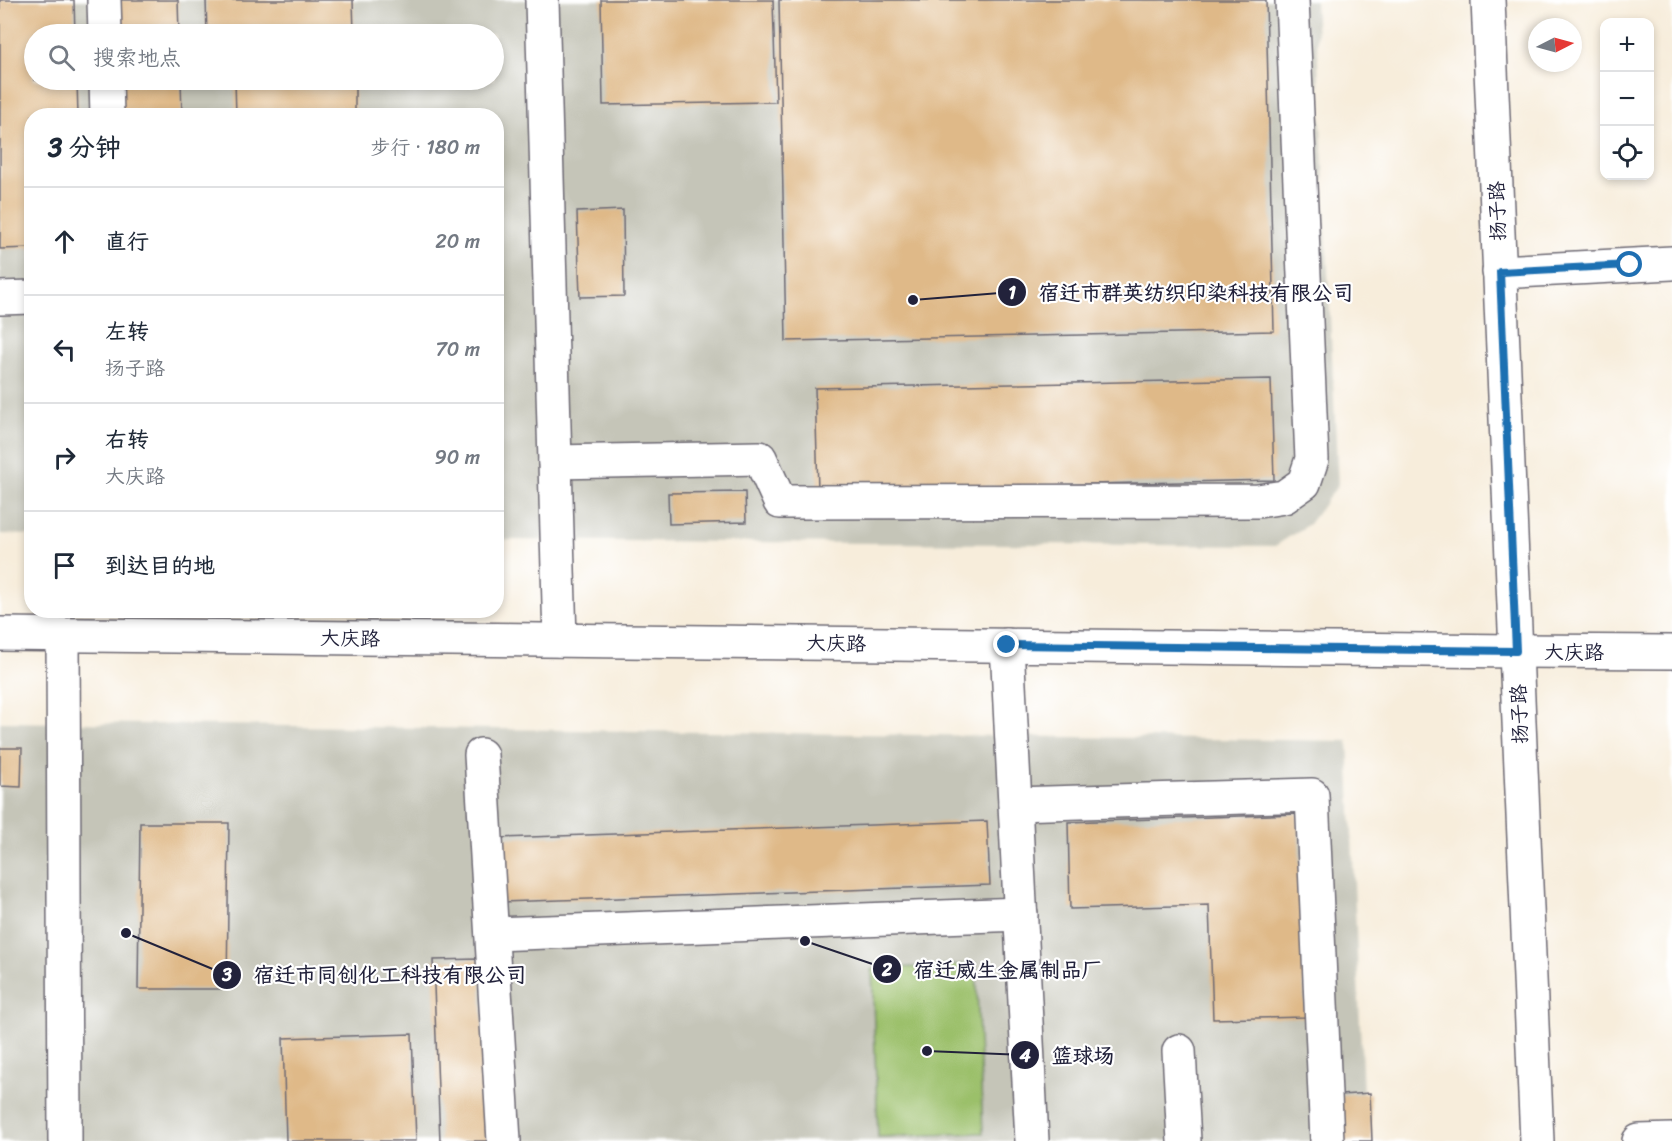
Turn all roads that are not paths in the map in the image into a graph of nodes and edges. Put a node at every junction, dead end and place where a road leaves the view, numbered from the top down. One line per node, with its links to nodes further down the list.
1 (104, 0): 5 (street)
2 (542, 0): 12 (street)
3 (1292, 0): 12 (street)
4 (1488, 0): 9 (street, 扬子路)
5 (105, 24)
6 (106, 90): 7 (street)
7 (107, 108)
8 (1672, 263): 9 (street)
9 (1500, 272): 17 (street, 扬子路)
10 (24, 297): 11 (street)
11 (0, 298)
12 (555, 462): 15 (street)
13 (0, 634): 14 (street, 大庆路)
14 (63, 634): 15 (street, 大庆路); 25 (street)
15 (560, 640): 16 (street, 大庆路)
16 (1007, 645): 17 (street, 大庆路); 20 (street)
17 (1516, 651): 18 (street, 大庆路); 30 (street, 扬子路)
18 (1672, 652)
19 (481, 755): 22 (street)
20 (1015, 804): 21 (street); 29 (street)
21 (1021, 914): 22 (street); 27 (street)
22 (492, 934): 26 (street)
23 (1179, 1051): 28 (street)
24 (1672, 1140): 31 (street)
25 (65, 1141)
26 (504, 1141)
27 (1032, 1141)
28 (1184, 1141)
29 (1327, 1141)
30 (1537, 1141)
31 (1639, 1141)

